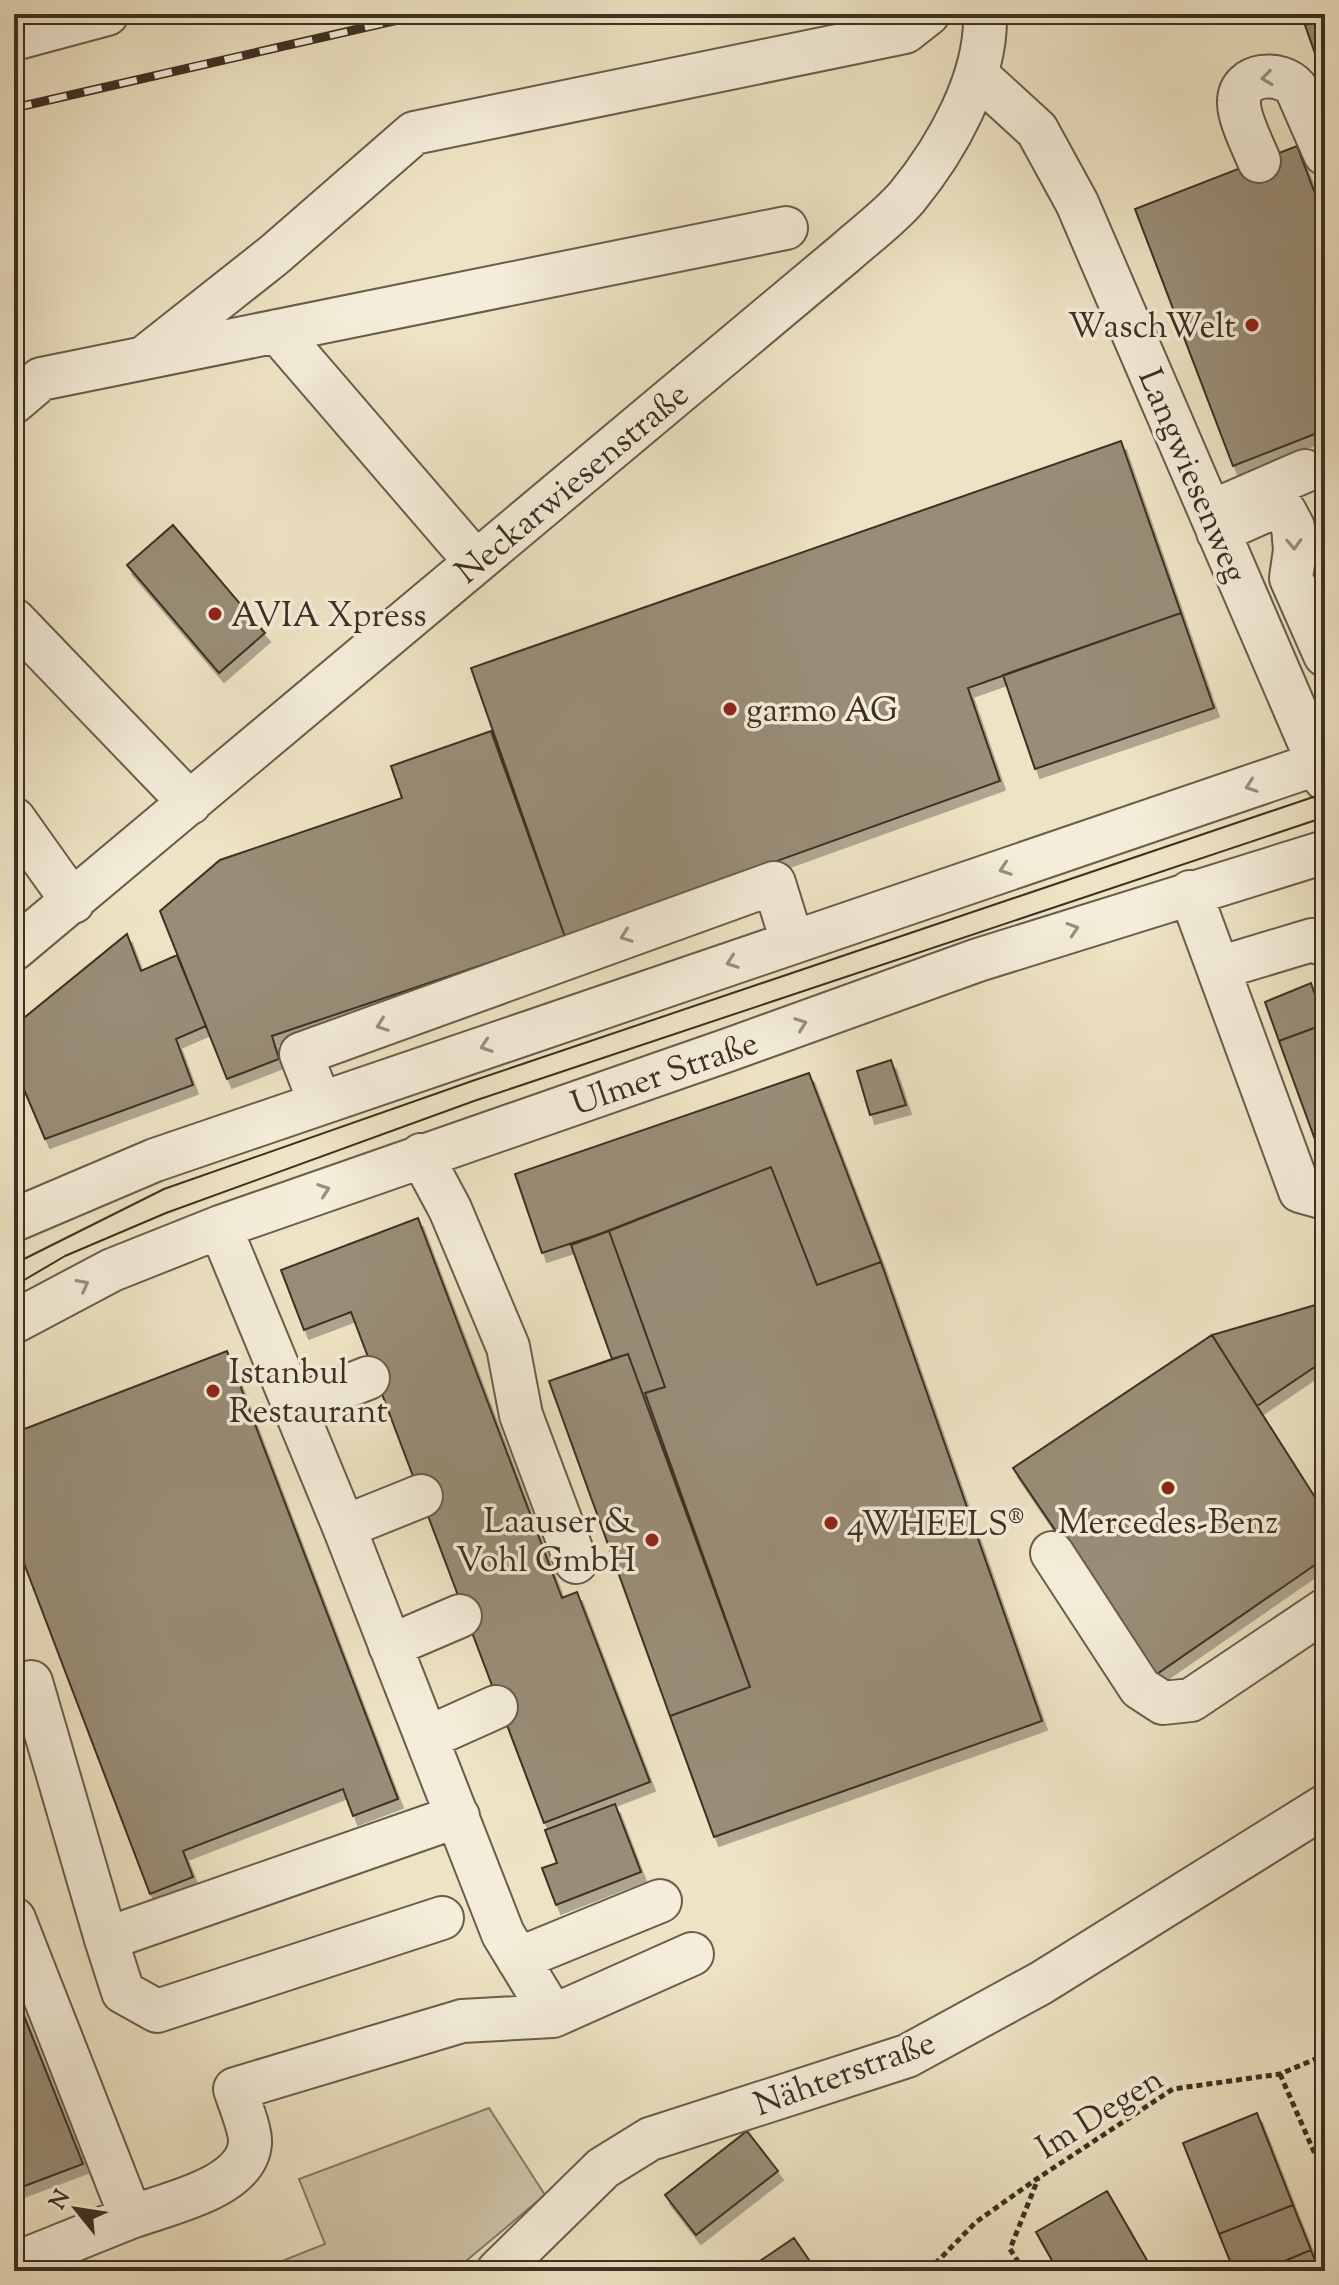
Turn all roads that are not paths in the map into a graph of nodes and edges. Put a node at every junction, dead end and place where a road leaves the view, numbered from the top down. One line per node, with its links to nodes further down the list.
1 (107, 14): 4 (street)
2 (928, 14): 10 (street)
3 (985, 14): 5 (street)
4 (14, 39)
5 (977, 75): 13 (street, Langwiesenweg); 14 (street, Neckarwiesenstraße)
6 (1325, 154): 7 (street, one-way to 7)
7 (1259, 161)
8 (786, 228): 9 (street)
9 (277, 331): 10 (street); 14 (street)
10 (145, 357): 11 (street)
11 (23, 384)
12 (1305, 471): 13 (street)
13 (1214, 522): 16 (street, one-way to 16); 17 (street, Langwiesenweg)
14 (476, 562): 18 (street, Neckarwiesenstraße)
15 (14, 620): 18 (street)
16 (1325, 655)
17 (1323, 768): 23 (street, one-way to 23)
18 (190, 803): 22 (street, Neckarwiesenstraße)
19 (14, 819): 22 (street)
20 (1325, 852): 21 (street, Ulmer Straße)
21 (1190, 892): 26 (street); 28 (street, Ulmer Straße, one-way to 21)
22 (73, 902): 25 (street, Neckarwiesenstraße)
23 (792, 941): 27 (street, one-way to 27); 27 (street, one-way to 27)
24 (1325, 945): 26 (street)
25 (14, 949)
26 (1219, 968): 29 (street)
27 (320, 1103): 30 (street)
28 (421, 1155): 31 (street, Ulmer Straße, one-way to 28); 38 (street)
29 (1325, 1198)
30 (14, 1220)
31 (220, 1227): 32 (street, Ulmer Straße, one-way to 31); 34 (street)
32 (14, 1322)
33 (368, 1378): 34 (street)
34 (294, 1407): 36 (street)
35 (421, 1496): 36 (street)
36 (344, 1527): 41 (street)
37 (1052, 1553): 39 (street)
38 (576, 1562)
39 (1325, 1610)
40 (460, 1616): 41 (street)
41 (390, 1646): 44 (street)
42 (14, 1689): 50 (street)
43 (496, 1707): 44 (street)
44 (427, 1738): 46 (street)
45 (1325, 1806): 56 (street, Nähterstraße)
46 (458, 1816): 50 (street); 52 (street)
47 (660, 1901): 52 (street)
48 (442, 1918): 50 (street)
49 (14, 1919): 54 (street)
50 (106, 1939)
51 (692, 1954): 53 (street)
52 (518, 1959): 53 (street)
53 (553, 2016): 54 (street)
54 (131, 2217): 55 (street)
55 (14, 2264)
56 (498, 2271)

